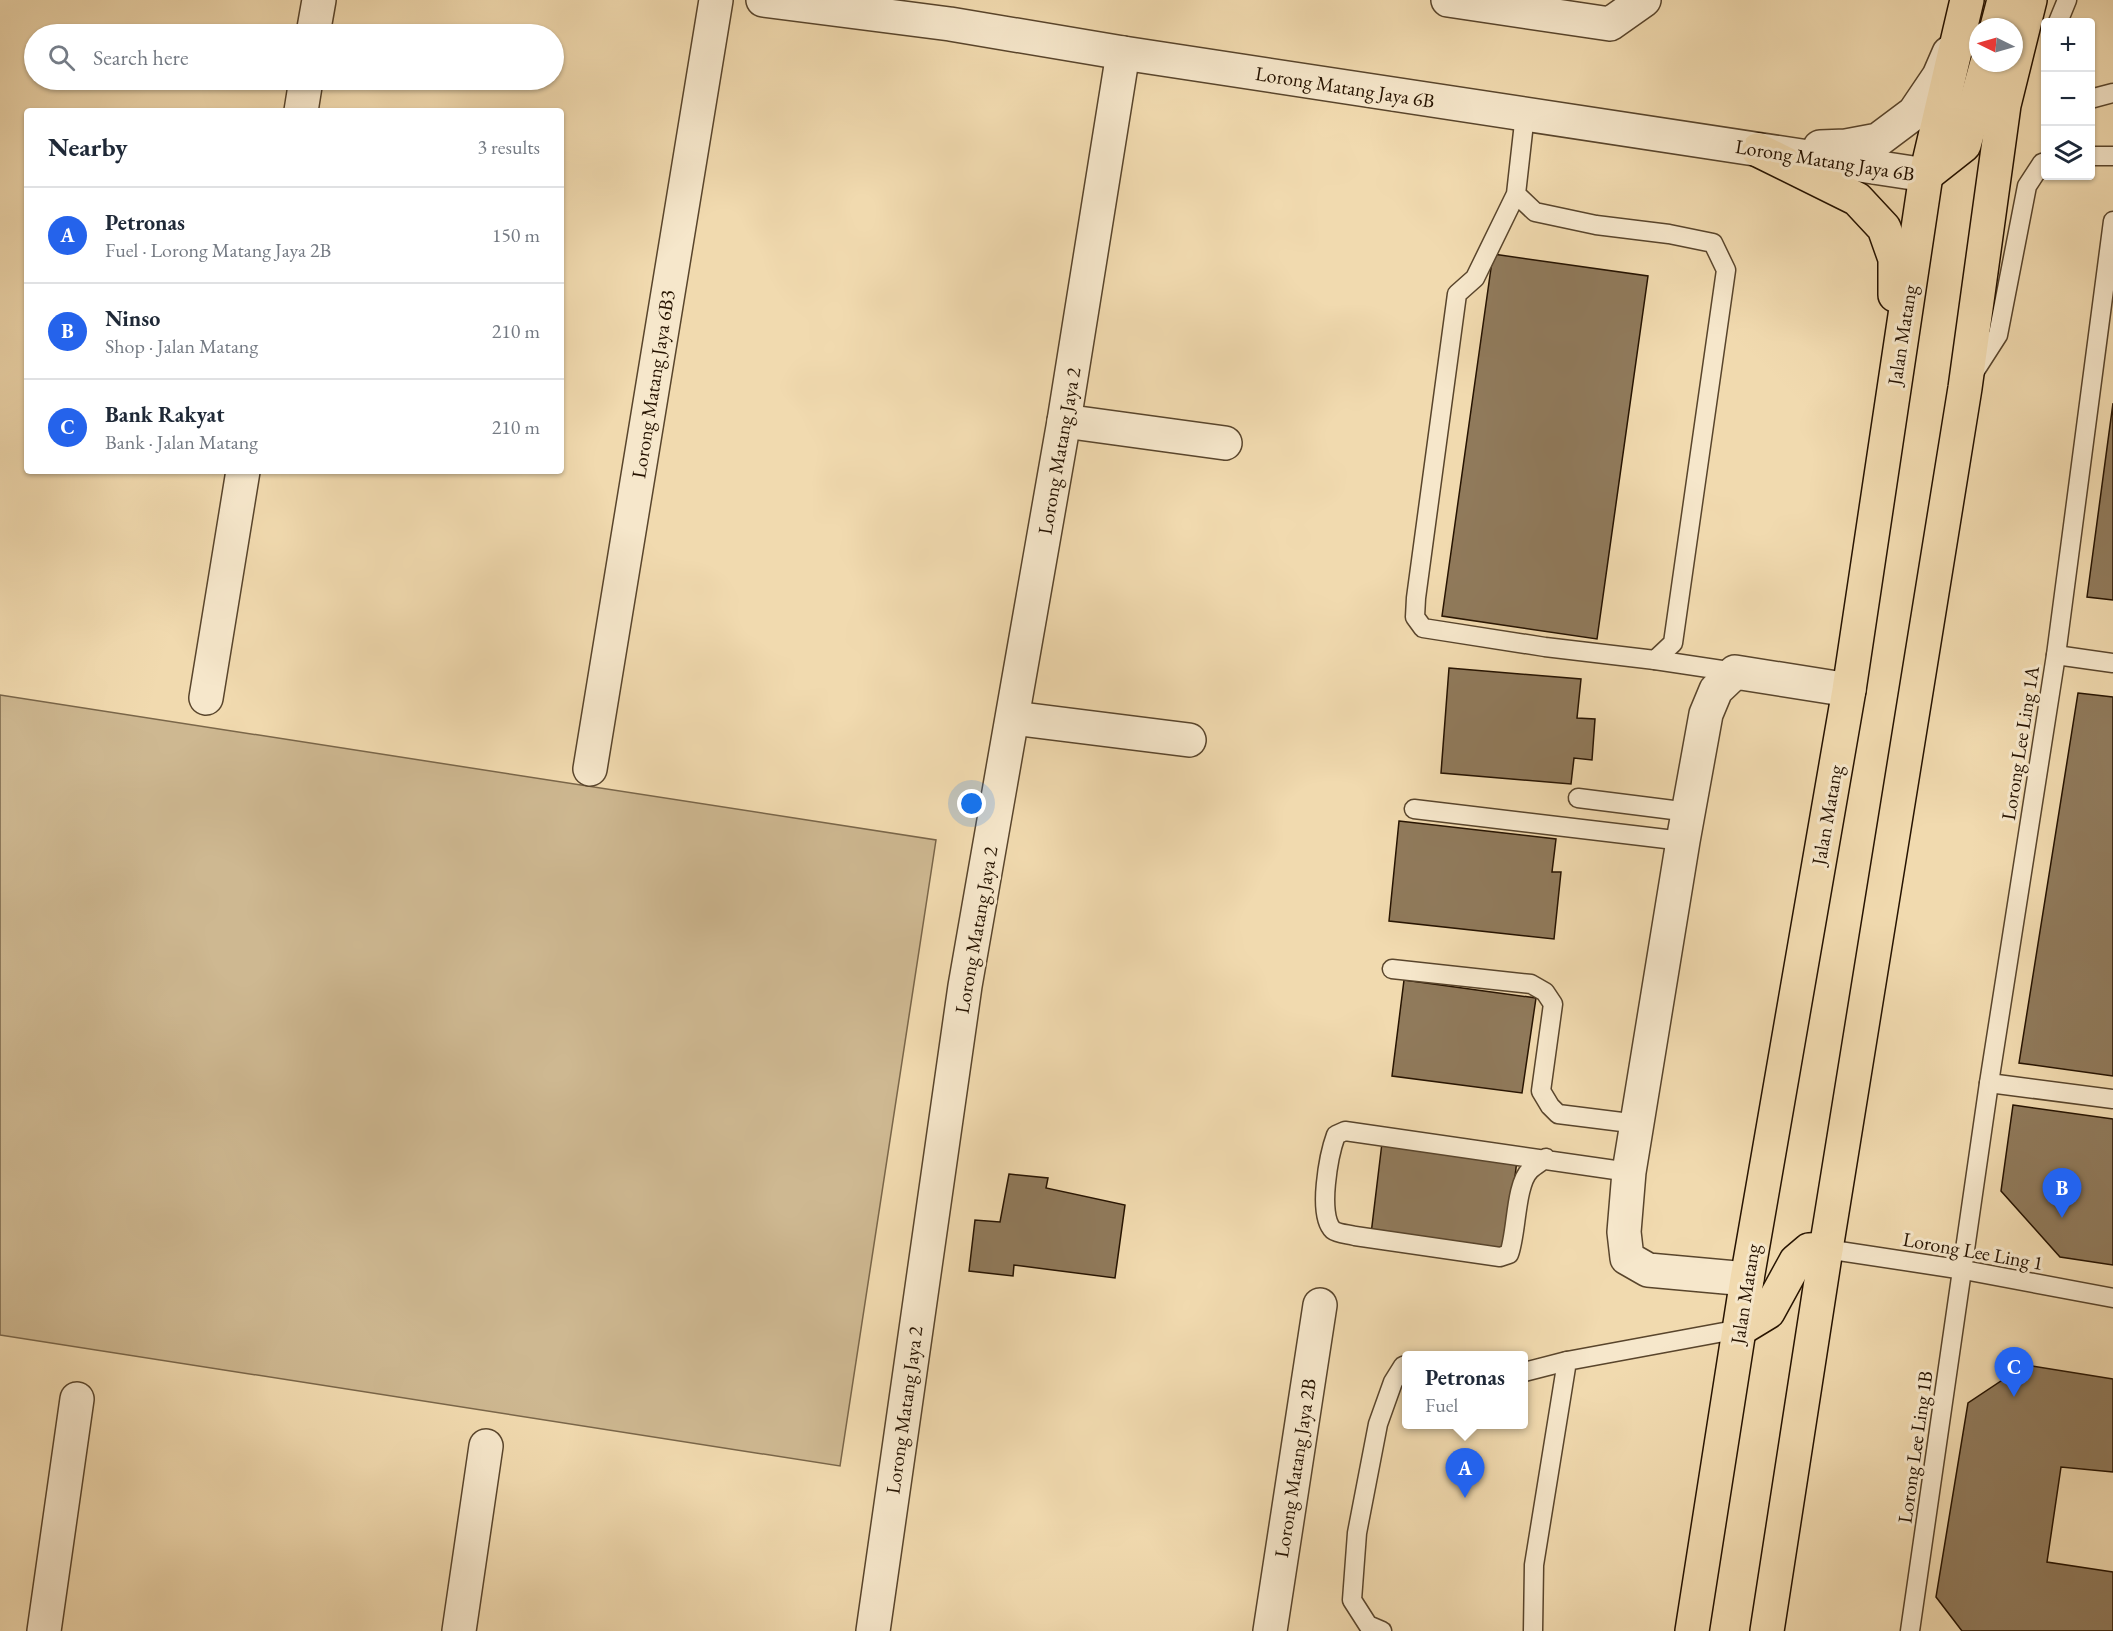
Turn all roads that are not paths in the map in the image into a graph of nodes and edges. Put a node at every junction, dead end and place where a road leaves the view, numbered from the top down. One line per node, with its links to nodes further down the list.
1 (319, 0): 13 (street)
2 (716, 0): 42 (street, Lorong Matang Jaya 6B3)
3 (763, 0): 10 (street, Lorong Matang Jaya 6B)
4 (1448, 0): 5 (street)
5 (1644, 0)
6 (1967, 0): 14 (main road, Jalan Matang)
7 (2004, 0): 11 (main road)
8 (2030, 0): 29 (main road)
9 (2067, 0): 12 (lane)
10 (952, 12): 15 (street, Lorong Matang Jaya 6B)
11 (1999, 18)
12 (2060, 18)
13 (315, 24)
14 (1960, 31): 22 (street); 26 (main road, Jalan Matang)
15 (1123, 53): 21 (street, Lorong Matang Jaya 6B); 31 (street, Lorong Matang Jaya 2)
16 (1984, 72): 26 (main road)
17 (304, 90): 20 (street)
18 (2113, 93): 19 (lane)
19 (2095, 98)
20 (301, 108)
21 (1525, 114): 22 (street, Lorong Matang Jaya 6B); 27 (lane)
22 (1758, 150): 26 (street, Lorong Matang Jaya 6B); 30 (main road)
23 (2095, 156): 24 (lane)
24 (2113, 156)
25 (2041, 165): 29 (lane)
26 (1926, 175): 30 (main road, Jalan Matang)
27 (1516, 194): 35 (lane); 35 (lane)
28 (2113, 221): 34 (lane, Lorong Lee Ling 1A)
29 (1965, 388): 52 (main road)
30 (1894, 390): 38 (main road, Jalan Matang)
31 (1064, 421): 32 (street); 40 (street, Lorong Matang Jaya 2)
32 (1225, 443)
33 (243, 474): 39 (street)
34 (2056, 655): 36 (lane); 47 (lane, Lorong Lee Ling 1A)
35 (1655, 660): 37 (lane)
36 (2113, 663)
37 (1735, 672): 38 (street); 45 (street)
38 (1849, 690): 54 (main road, Jalan Matang)
39 (206, 698)
40 (1013, 718): 41 (street); 65 (street, Lorong Matang Jaya 2)
41 (1189, 741)
42 (590, 769)
43 (1578, 798): 45 (lane)
44 (1414, 809): 45 (lane)
45 (1686, 826): 49 (street)
46 (1392, 969): 49 (lane)
47 (1989, 1083): 48 (lane); 53 (lane, Lorong Lee Ling 1A)
48 (2113, 1099)
49 (1638, 1124): 51 (street)
50 (1545, 1158): 50 (lane); 51 (lane)
51 (1629, 1172): 54 (street)
52 (1826, 1250): 53 (lane, Lorong Lee Ling 1); 57 (main road); 70 (main road)
53 (1964, 1270): 55 (lane, Lorong Lee Ling 1); 71 (lane, Lorong Lee Ling 1B)
54 (1747, 1279): 57 (main road, Jalan Matang)
55 (2113, 1298)
56 (1320, 1305): 66 (street, Lorong Matang Jaya 2B)
57 (1740, 1329): 58 (lane); 69 (main road, Jalan Matang)
58 (1567, 1361): 60 (lane); 68 (lane)
59 (1402, 1368): 67 (lane)
60 (1528, 1371)
61 (77, 1399): 63 (street)
62 (486, 1446): 64 (street)
63 (44, 1631)
64 (459, 1631)
65 (873, 1631)
66 (1270, 1631)
67 (1382, 1631)
68 (1533, 1631)
69 (1692, 1631)
70 (1767, 1631)
71 (1910, 1631)

